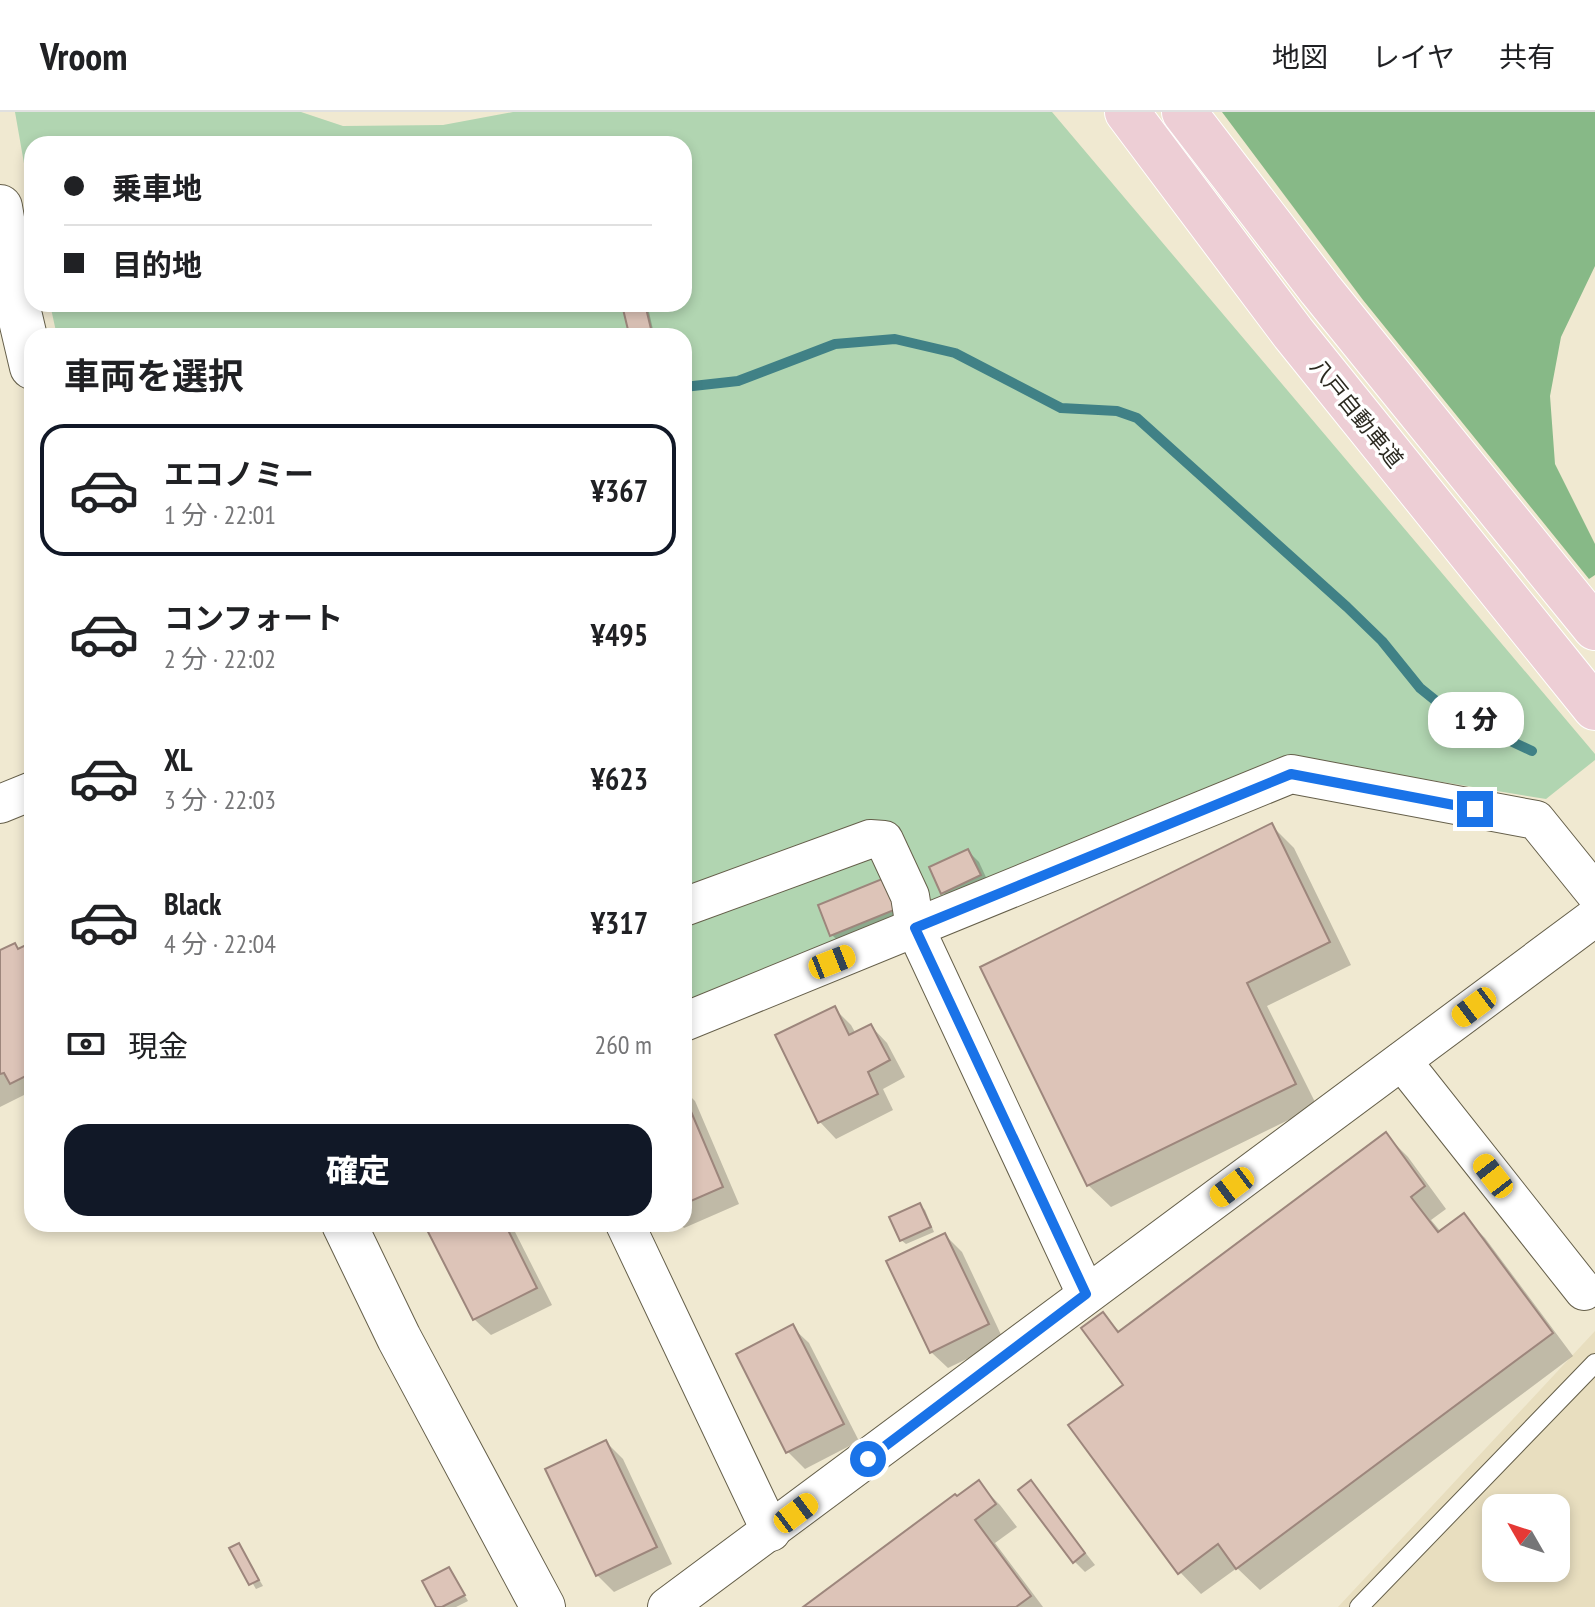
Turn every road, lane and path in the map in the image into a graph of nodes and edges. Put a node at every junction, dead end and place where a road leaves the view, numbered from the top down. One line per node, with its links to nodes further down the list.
1 (1101, 112): 6 (highway)
2 (1127, 112): 6 (highway, 八戸自動車道)
3 (1184, 112): 7 (highway)
4 (0, 207): 5 (street)
5 (24, 333)
6 (1293, 333): 8 (highway, 八戸自動車道)
7 (1595, 628)
8 (1595, 708)
9 (24, 794): 10 (street)
10 (0, 804)
11 (1595, 893): 14 (street)
12 (692, 904): 14 (street)
13 (1595, 917): 16 (street)
14 (915, 928): 15 (street); 20 (street)
15 (692, 1019)
16 (1402, 1061): 19 (street); 20 (street)
17 (348, 1232): 23 (street)
18 (629, 1232): 22 (street)
19 (1584, 1291)
20 (1086, 1294): 22 (street)
21 (1595, 1363): 25 (lane)
22 (771, 1532): 24 (street)
23 (543, 1607)
24 (667, 1607)
25 (1359, 1607)

